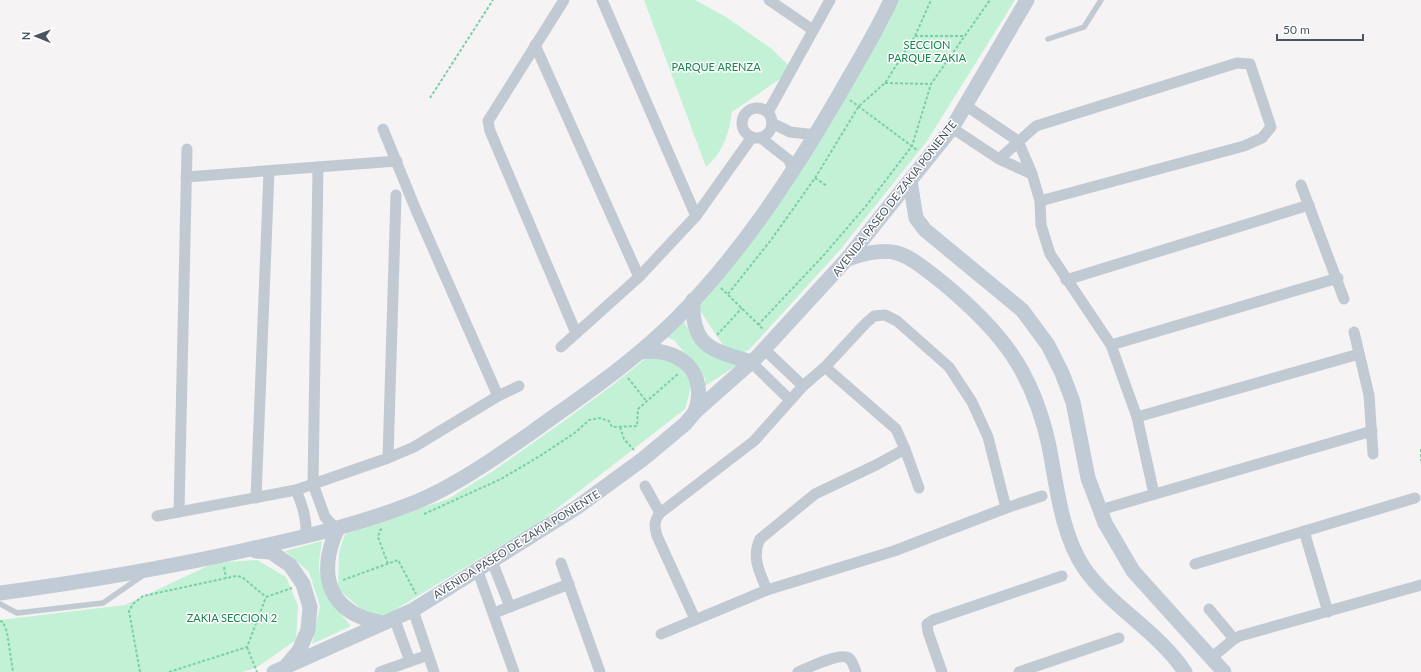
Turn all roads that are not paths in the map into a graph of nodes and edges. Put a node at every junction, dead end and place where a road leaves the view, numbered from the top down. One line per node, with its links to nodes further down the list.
1 (564, 0): 10 (street)
2 (602, 0): 34 (street)
3 (769, 0): 8 (street)
4 (830, 0): 8 (street)
5 (891, 0): 16 (street)
6 (1027, 0): 11 (street, AVENIDA PASEO DE ZAKIA PONIENTE)
7 (1100, 0): 9 (lane)
8 (814, 30): 12 (street)
9 (1048, 39)
10 (535, 45): 36 (street); 41 (street)
11 (965, 105): 14 (street, AVENIDA PASEO DE ZAKIA PONIENTE); 18 (street)
12 (768, 112): 13 (street); 17 (street)
13 (772, 123): 16 (street); 17 (street)
14 (952, 128): 20 (street); 27 (street, AVENIDA PASEO DE ZAKIA PONIENTE)
15 (383, 129): 21 (street)
16 (816, 135): 23 (street)
17 (757, 138): 23 (street); 34 (street)
18 (1018, 141): 20 (street); 25 (street); 30 (street)
19 (187, 149): 26 (street)
20 (999, 159): 25 (street)
21 (397, 161): 22 (street); 32 (street)
22 (318, 167): 24 (street); 60 (street)
23 (793, 170): 40 (street)
24 (269, 171): 26 (street); 66 (street)
25 (1032, 174): 30 (street)
26 (186, 177): 70 (street)
27 (910, 181): 35 (street, AVENIDA PASEO DE ZAKIA PONIENTE); 69 (street)
28 (1301, 185): 31 (street)
29 (396, 195): 33 (street)
30 (1040, 201): 38 (street)
31 (1308, 205): 37 (street); 38 (street)
32 (416, 210): 33 (street); 52 (street)
33 (395, 211): 59 (street)
34 (696, 216): 36 (street)
35 (847, 259): 43 (street, AVENIDA PASEO DE ZAKIA PONIENTE); 110 (street)
36 (639, 278): 41 (street)
37 (1338, 278): 39 (street); 44 (street)
38 (1066, 280): 44 (street)
39 (1344, 299)
40 (693, 300): 46 (street); 48 (street)
41 (576, 332): 45 (street)
42 (1354, 332): 47 (street)
43 (768, 344): 48 (street, AVENIDA PASEO DE ZAKIA PONIENTE); 51 (street)
44 (1111, 345): 55 (street)
45 (561, 347)
46 (640, 352): 54 (street); 73 (street)
47 (1359, 354): 55 (street); 56 (street)
48 (751, 362): 53 (street); 54 (street, AVENIDA PASEO DE ZAKIA PONIENTE)
49 (825, 367): 51 (street); 57 (street); 68 (street)
50 (519, 386): 52 (street)
51 (803, 386): 53 (street)
52 (498, 396): 59 (street)
53 (790, 400): 71 (street)
54 (695, 412): 77 (street, AVENIDA PASEO DE ZAKIA PONIENTE)
55 (1137, 417): 64 (street)
56 (1372, 431): 58 (street); 64 (street)
57 (905, 448): 62 (street); 85 (street)
58 (1373, 454)
59 (388, 458): 60 (street)
60 (313, 484): 63 (street); 73 (street)
61 (646, 486): 71 (street)
62 (919, 488)
63 (296, 490): 66 (street); 75 (street)
64 (1154, 494): 69 (street)
65 (1042, 496): 68 (street)
66 (256, 498): 70 (street)
67 (1415, 498): 74 (street)
68 (1006, 508): 85 (street)
69 (1100, 510): 99 (street)
70 (179, 512): 72 (street)
71 (660, 512): 93 (street)
72 (157, 516)
73 (336, 530): 75 (street); 94 (street)
74 (1304, 532): 79 (street); 91 (street)
75 (306, 537): 76 (street)
76 (246, 550): 81 (street); 101 (street)
77 (492, 561): 80 (street, AVENIDA PASEO DE ZAKIA PONIENTE); 88 (street)
78 (561, 563): 83 (street)
79 (1195, 564)
80 (477, 569): 90 (street, AVENIDA PASEO DE ZAKIA PONIENTE); 92 (street)
81 (150, 570): 86 (street); 87 (lane)
82 (1062, 576): 108 (street)
83 (569, 584): 88 (street); 105 (street)
84 (1421, 585): 91 (street)
85 (767, 590): 93 (street)
86 (0, 593)
87 (0, 604)
88 (510, 607): 92 (street)
89 (1209, 609): 97 (street)
90 (413, 610): 94 (street, AVENIDA PASEO DE ZAKIA PONIENTE); 98 (street)
91 (1328, 612): 97 (street)
92 (494, 613): 104 (street)
93 (695, 620): 95 (street)
94 (389, 621): 100 (street); 101 (street, AVENIDA PASEO DE ZAKIA PONIENTE)
95 (661, 634)
96 (1119, 638): 109 (street)
97 (1234, 639): 99 (street)
98 (428, 655): 100 (street); 103 (street)
99 (1210, 659): 111 (street)
100 (410, 661): 102 (street)
101 (279, 670)
102 (380, 672)
103 (434, 672)
104 (514, 672)
105 (600, 672)
106 (798, 672): 107 (street)
107 (856, 672)
108 (942, 672)
109 (1019, 672)
110 (1185, 672)
111 (1224, 672)

